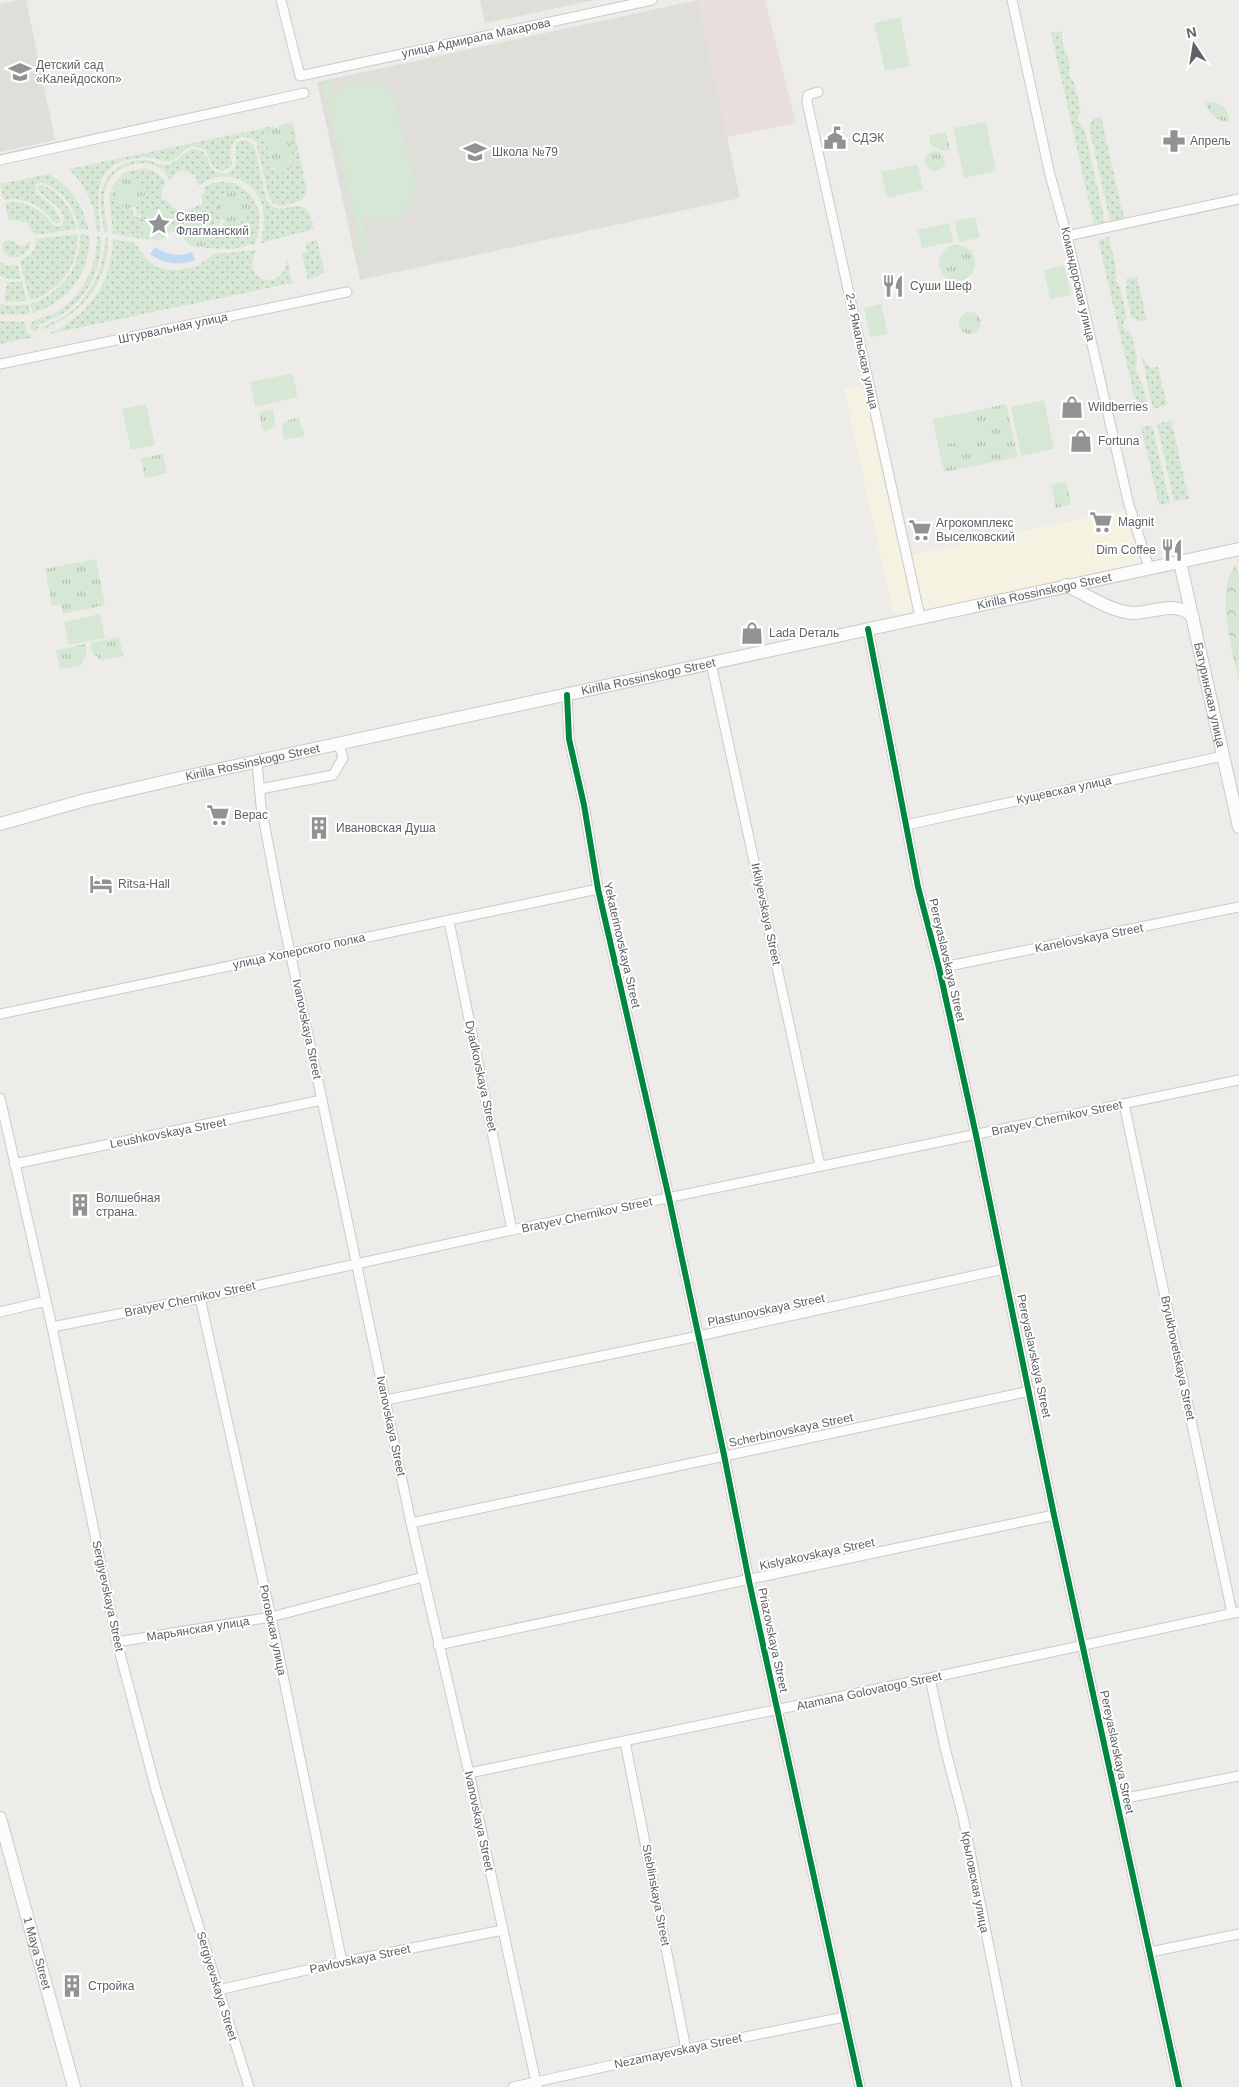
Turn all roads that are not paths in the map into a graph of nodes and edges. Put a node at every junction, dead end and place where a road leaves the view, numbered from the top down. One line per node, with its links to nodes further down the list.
1 (281, 0): 2 (street, улица Адмирала Макарова)
2 (652, 0)
3 (1012, 0): 8 (street, Командорская улица)
4 (818, 92): 15 (street, 2-я Ямальская улица)
5 (304, 93): 6 (street)
6 (0, 160)
7 (1239, 199): 8 (street)
8 (1067, 236): 13 (street, Командорская улица)
9 (346, 292): 10 (street, Штурвальная улица)
10 (0, 364)
11 (1239, 549): 12 (main road, Kirilla Rossinskogo Street)
12 (1180, 562): 13 (main road, Kirilla Rossinskogo Street); 16 (main road, Батуринская улица)
13 (1149, 568): 14 (main road, Kirilla Rossinskogo Street)
14 (1066, 585): 15 (main road, Kirilla Rossinskogo Street); 16 (main road)
15 (920, 617): 17 (main road, Kirilla Rossinskogo Street)
16 (1193, 618): 21 (main road, Батуринская улица)
17 (868, 629): 18 (main road, Kirilla Rossinskogo Street); 25 (street, Pereyaslavskaya Street)
18 (711, 663): 19 (main road, Kirilla Rossinskogo Street); 39 (street, Irkliyevskaya Street)
19 (566, 694): 20 (main road, Kirilla Rossinskogo Street); 27 (street, Yekaterinovskaya Street)
20 (339, 744): 22 (main road, Kirilla Rossinskogo Street); 23 (street)
21 (1223, 756): 25 (street, Кущевская улица); 26 (main road, Батуринская улица)
22 (257, 762): 23 (street, Ivanovskaya Street); 24 (main road, Kirilla Rossinskogo Street)
23 (260, 789): 30 (street, Ivanovskaya Street)
24 (0, 824)
25 (906, 825): 31 (street, Pereyaslavskaya Street)
26 (1239, 828)
27 (598, 890): 29 (street, улица Хоперского полка); 40 (street, Yekaterinovskaya Street)
28 (1239, 908): 31 (street, Kanelovskaya Street)
29 (449, 921): 30 (street, улица Хоперского полка); 41 (street, Dyadkovskaya Street)
30 (291, 953): 32 (street, улица Хоперского полка); 35 (street, Ivanovskaya Street)
31 (939, 968): 37 (street, Pereyaslavskaya Street)
32 (0, 1014)
33 (1239, 1080): 36 (street, Bratyev Chernikov Street)
34 (0, 1098): 38 (street, Sergiyevskaya Street)
35 (322, 1100): 38 (street, Leushkovskaya Street); 42 (street, Ivanovskaya Street)
36 (1124, 1104): 37 (street, Bratyev Chernikov Street); 56 (street, Bryukhovetskaya Street)
37 (976, 1135): 39 (street, Bratyev Chernikov Street); 43 (street, Pereyaslavskaya Street)
38 (14, 1164): 45 (street, Sergiyevskaya Street)
39 (820, 1166): 40 (street, Bratyev Chernikov Street)
40 (668, 1198): 41 (street, Bratyev Chernikov Street); 48 (street, Priazovskaya Street)
41 (512, 1230): 42 (street, Bratyev Chernikov Street)
42 (356, 1263): 44 (street, Bratyev Chernikov Street); 50 (street, Ivanovskaya Street)
43 (1004, 1269): 48 (street, Plastunovskaya Street); 49 (street, Pereyaslavskaya Street)
44 (200, 1298): 47 (street, Bratyev Chernikov Street); 57 (street, Роговская улица)
45 (46, 1301): 46 (street); 47 (street, Sergiyevskaya Street)
46 (0, 1312)
47 (52, 1327): 58 (street, Sergiyevskaya Street)
48 (699, 1336): 50 (street, Plastunovskaya Street); 51 (street, Priazovskaya Street)
49 (1030, 1391): 51 (street, Scherbinovskaya Street); 52 (street, Pereyaslavskaya Street)
50 (386, 1400): 53 (street, Ivanovskaya Street)
51 (724, 1456): 53 (street, Scherbinovskaya Street); 55 (street, Priazovskaya Street)
52 (1054, 1515): 55 (street, Kislyakovskaya Street); 59 (street, Pereyaslavskaya Street)
53 (411, 1523): 54 (street, Ivanovskaya Street)
54 (423, 1577): 57 (street, Марьянская улица); 60 (street, Ivanovskaya Street)
55 (749, 1581): 60 (street, Kislyakovskaya Street); 62 (street, Priazovskaya Street)
56 (1235, 1612): 59 (street, Atamana Golovatogo Street)
57 (271, 1617): 58 (street, Марьянская улица); 71 (street, Роговская улица)
58 (117, 1642): 72 (street, Sergiyevskaya Street)
59 (1082, 1644): 61 (street, Atamana Golovatogo Street); 66 (street, Pereyaslavskaya Street)
60 (438, 1645): 64 (street, Ivanovskaya Street)
61 (930, 1678): 62 (street, Atamana Golovatogo Street); 80 (street, Крыловская улица)
62 (777, 1710): 63 (street, Atamana Golovatogo Street); 73 (street, Priazovskaya Street)
63 (625, 1742): 64 (street, Atamana Golovatogo Street); 74 (street, Steblinskaya Street)
64 (469, 1774): 68 (street, Ivanovskaya Street)
65 (1239, 1776): 66 (street)
66 (1116, 1800): 70 (street, Pereyaslavskaya Street)
67 (0, 1818): 76 (main road, 1 Maya Street)
68 (503, 1930): 71 (street, Pavlovskaya Street); 75 (street, Ivanovskaya Street)
69 (1239, 1934): 70 (street)
70 (1150, 1952): 81 (street, Pereyaslavskaya Street)
71 (342, 1962): 72 (street, Pavlovskaya Street)
72 (218, 1990): 77 (street, Sergiyevskaya Street)
73 (844, 2018): 74 (street, Nezamayevskaya Street); 79 (street, Priazovskaya Street)
74 (686, 2049): 75 (street, Nezamayevskaya Street)
75 (537, 2084): 78 (street, Nezamayevskaya Street)
76 (74, 2087)
77 (249, 2087)
78 (513, 2087)
79 (860, 2087)
80 (1017, 2087)
81 (1179, 2087)

